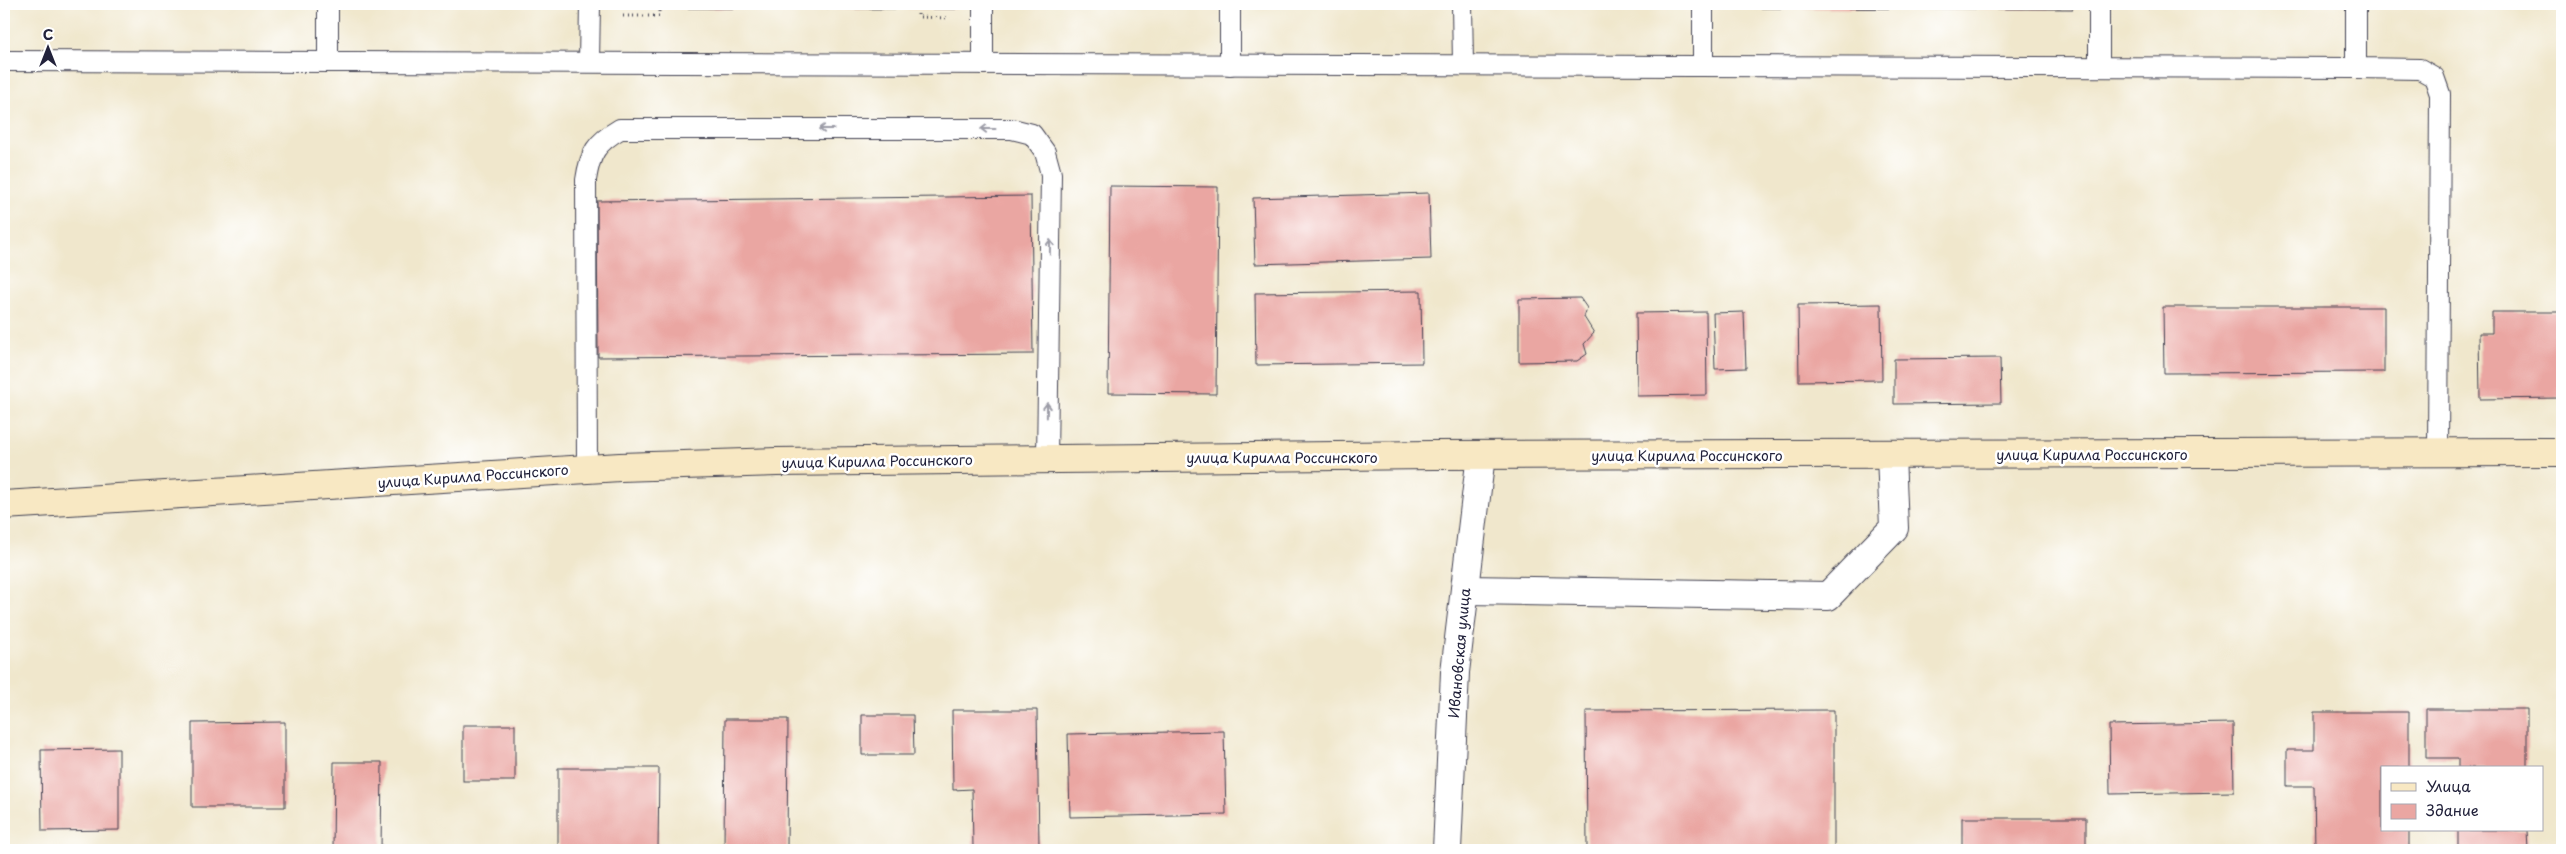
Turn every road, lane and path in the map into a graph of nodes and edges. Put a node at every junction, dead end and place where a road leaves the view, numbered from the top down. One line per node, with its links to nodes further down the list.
1 (328, 4): 14 (lane)
2 (590, 4): 15 (lane)
3 (983, 4): 16 (lane)
4 (1230, 4): 17 (lane)
5 (1462, 4): 18 (lane)
6 (1703, 4): 19 (lane)
7 (2099, 4): 20 (lane)
8 (2356, 4): 21 (lane)
9 (658, 8): 11 (path)
10 (918, 9): 12 (path)
11 (618, 16)
12 (956, 18)
13 (4, 61): 14 (lane)
14 (328, 61): 15 (lane)
15 (589, 62): 16 (lane)
16 (983, 64): 17 (lane)
17 (1230, 64): 18 (lane)
18 (1463, 65): 19 (lane)
19 (1703, 66): 20 (lane)
20 (2099, 67): 21 (lane)
21 (2356, 68): 22 (lane)
22 (2438, 452): 23 (main road, улица Кирилла Россинского); 24 (main road, улица Кирилла Россинского)
23 (2562, 452)
24 (1890, 455): 25 (main road, улица Кирилла Россинского); 29 (street)
25 (1480, 456): 26 (main road, улица Кирилла Россинского); 29 (street, Ивановская улица)
26 (1047, 458): 27 (main road, улица Кирилла Россинского); 27 (lane, one-way to 27)
27 (587, 469): 28 (main road, улица Кирилла Россинского)
28 (4, 505)
29 (1465, 590): 30 (street, Ивановская улица)
30 (1447, 850)

